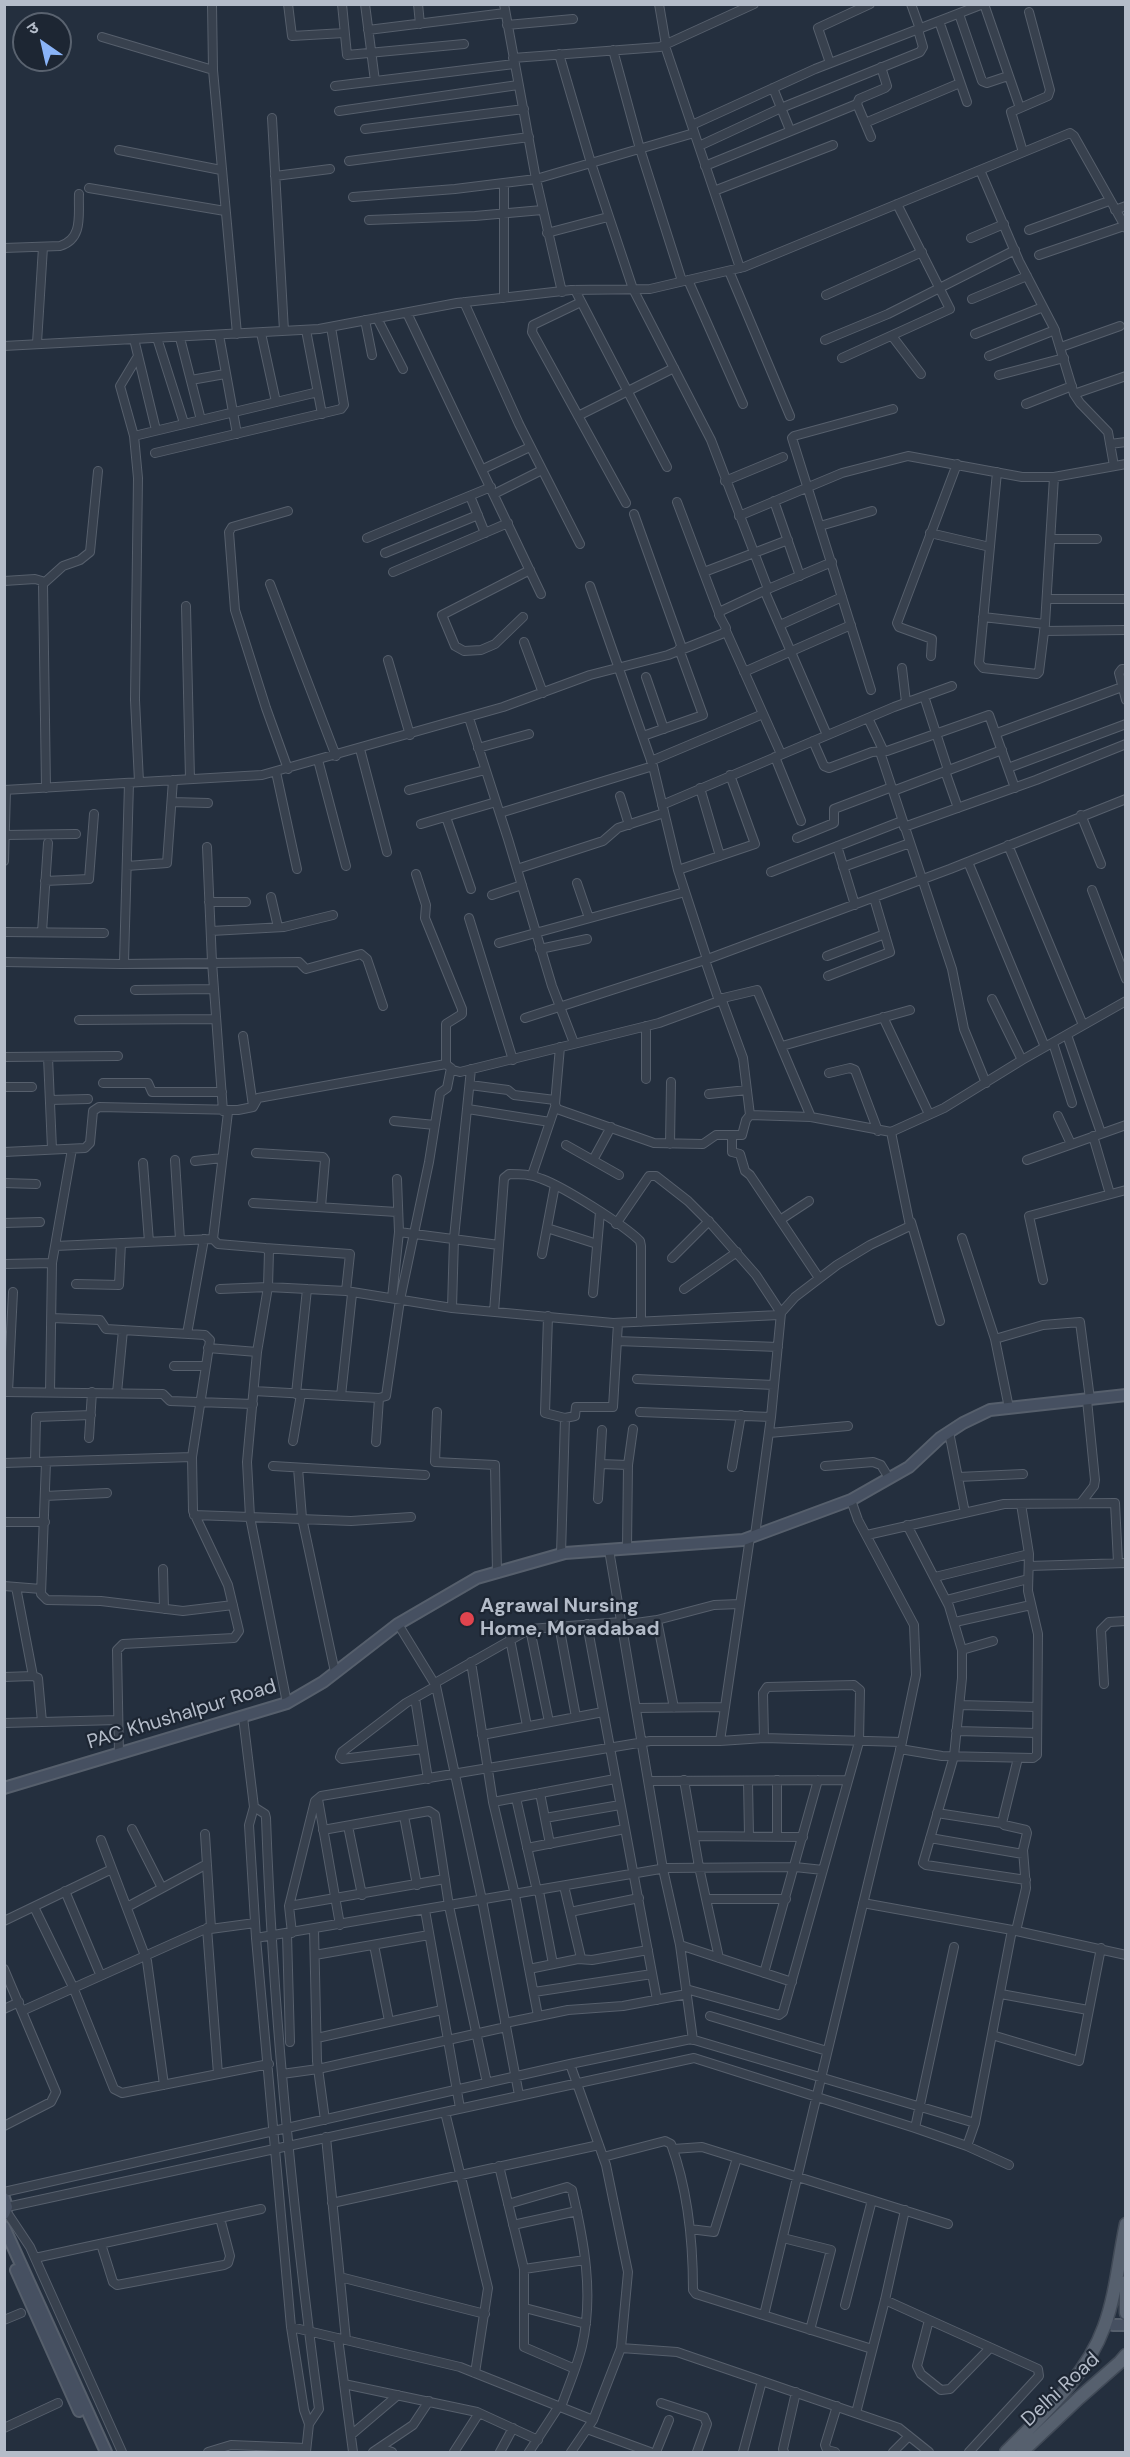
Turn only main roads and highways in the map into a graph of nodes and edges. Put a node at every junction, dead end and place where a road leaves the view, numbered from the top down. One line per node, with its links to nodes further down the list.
1 (1125, 1395): 2 (main road, PAC Khushalpur Road)
2 (4, 1788)
3 (1125, 2224): 8 (main road)
4 (4, 2227): 14 (main road)
5 (4, 2244): 13 (main road)
6 (1125, 2282): 7 (main road)
7 (1125, 2313)
8 (1106, 2321): 9 (main road); 11 (main road)
9 (1125, 2325)
10 (1125, 2355): 12 (main road, Delhi Road)
11 (1083, 2366): 12 (main road); 15 (main road)
12 (1100, 2379): 16 (main road, Delhi Road)
13 (98, 2452)
14 (106, 2452)
15 (1006, 2452)
16 (1022, 2452)

